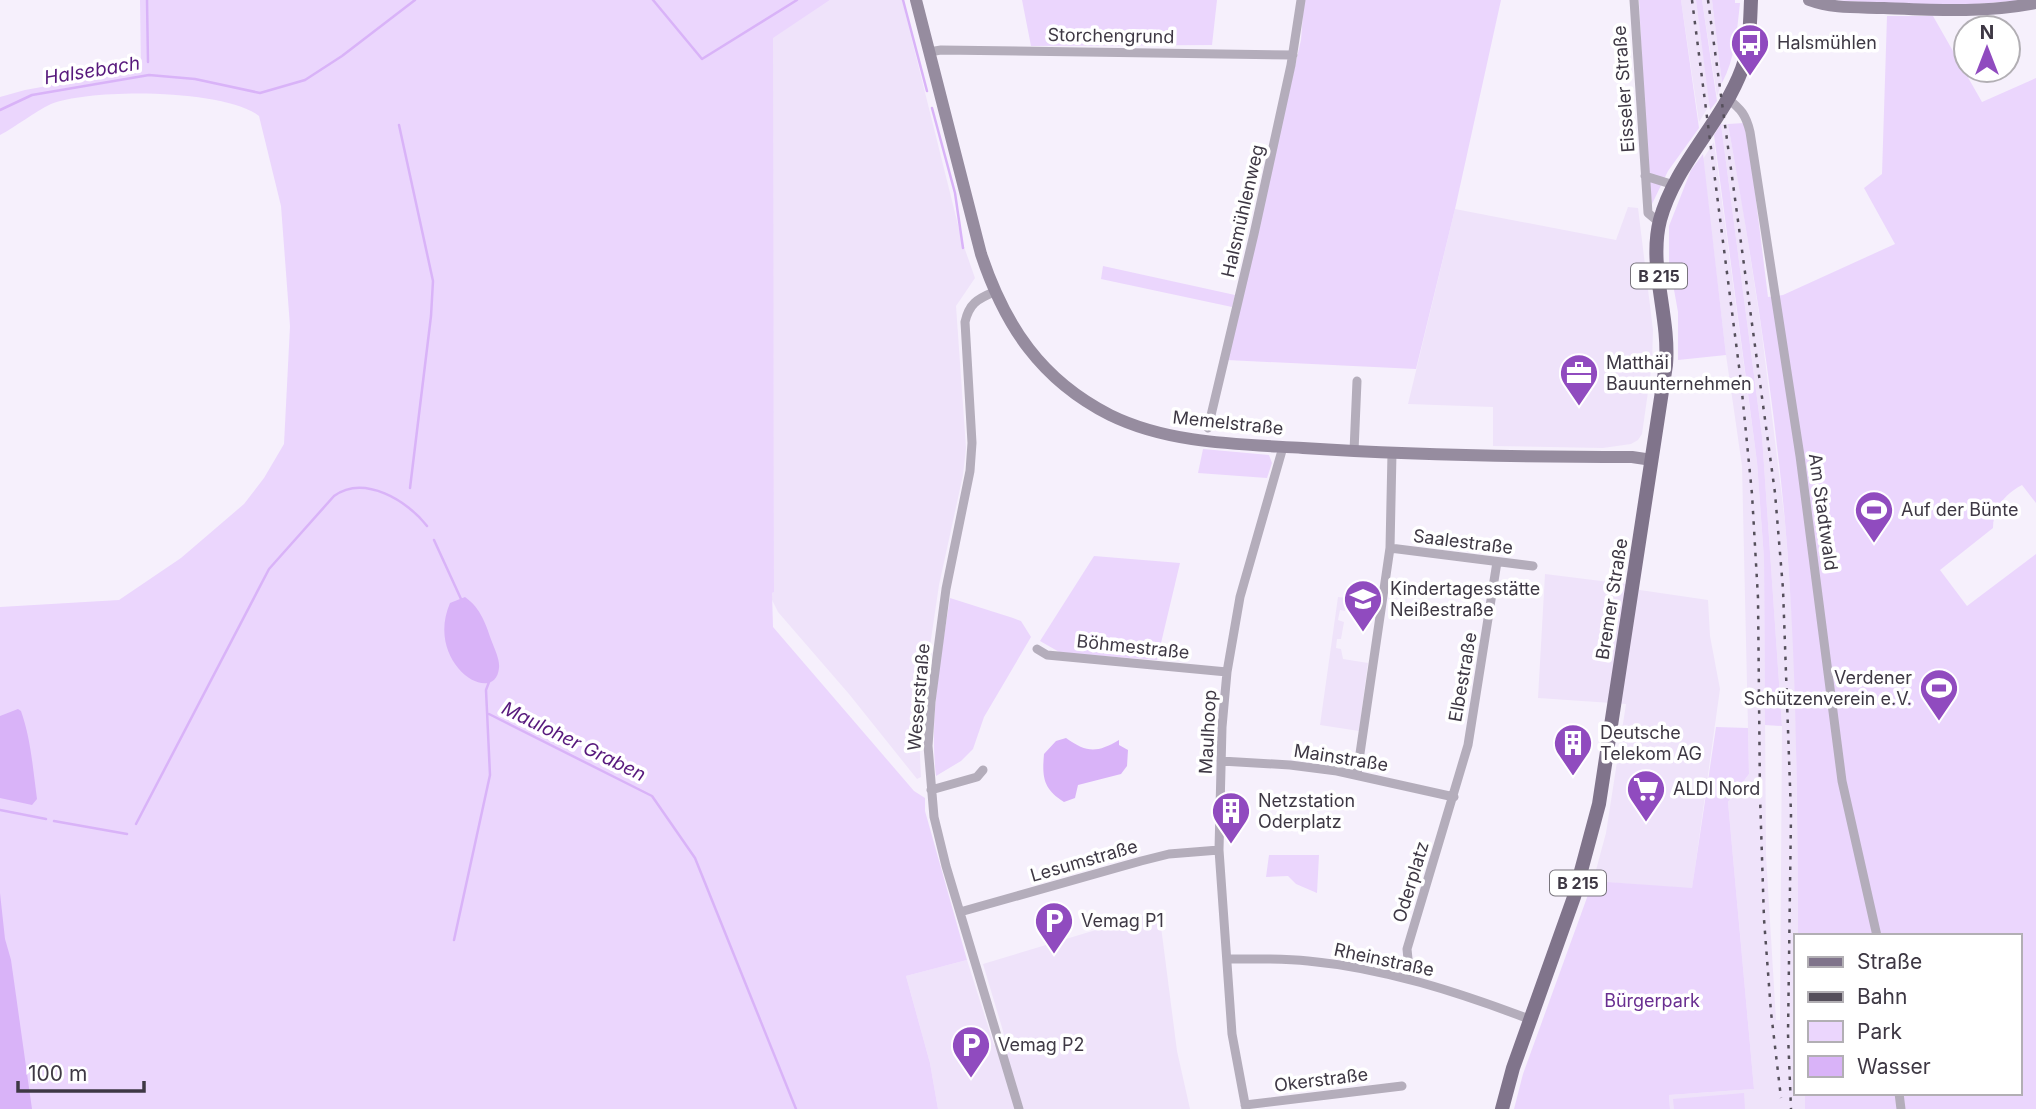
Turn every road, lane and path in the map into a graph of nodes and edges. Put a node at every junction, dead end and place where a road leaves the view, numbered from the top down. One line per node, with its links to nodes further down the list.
1 (916, 0): 7 (street, Memelstraße)
2 (1301, 0): 8 (street, Halsmühlenweg)
3 (1634, 0): 10 (street, Eisseler Straße)
4 (1751, 0): 9 (main road, B 215)
5 (1809, 0): 6 (street)
6 (2036, 3)
7 (929, 52): 8 (street, Storchengrund); 13 (street, Memelstraße)
8 (1293, 55): 15 (street, Halsmühlenweg)
9 (1728, 99): 11 (main road, Bremer Straße / B 215); 32 (street, Am Stadtwald)
10 (1645, 176): 11 (street, Eisseler Straße); 12 (street, Eisseler Straße)
11 (1674, 185): 12 (main road, Bremer Straße / B 215)
12 (1660, 223): 19 (main road, Bremer Straße / B 215)
13 (994, 292): 16 (street, Memelstraße); 28 (street, Weserstraße)
14 (1357, 381): 17 (street)
15 (1208, 428)
16 (1283, 447): 17 (street, Memelstraße); 24 (street, Maulhoop)
17 (1354, 452): 18 (street, Memelstraße)
18 (1392, 453): 19 (street, Memelstraße); 20 (street)
19 (1652, 460): 35 (main road, Bremer Straße / B 215)
20 (1390, 548): 21 (street, Saalestraße); 27 (street)
21 (1497, 562): 22 (street, Saalestraße); 29 (street, Elbestraße)
22 (1533, 566)
23 (1037, 649): 24 (street, Böhmestraße)
24 (1227, 672): 25 (street, Maulhoop)
25 (1221, 761): 27 (street, Mainstraße); 30 (street, Maulhoop)
26 (983, 770): 28 (street)
27 (1357, 774): 29 (street, Mainstraße)
28 (931, 790): 31 (street, Weserstraße)
29 (1454, 797): 34 (street, Oderplatz)
30 (1219, 850): 31 (street, Lesumstraße); 33 (street, Maulhoop)
31 (960, 912): 38 (street, Weserstraße)
32 (1877, 934)
33 (1227, 959): 34 (street, Rheinstraße); 37 (street, Maulhoop)
34 (1410, 979): 35 (street, Rheinstraße)
35 (1530, 1019): 39 (main road, Bremer Straße / B 215)
36 (1402, 1086): 37 (street, Okerstraße)
37 (1245, 1107)
38 (1019, 1109)
39 (1502, 1109)

